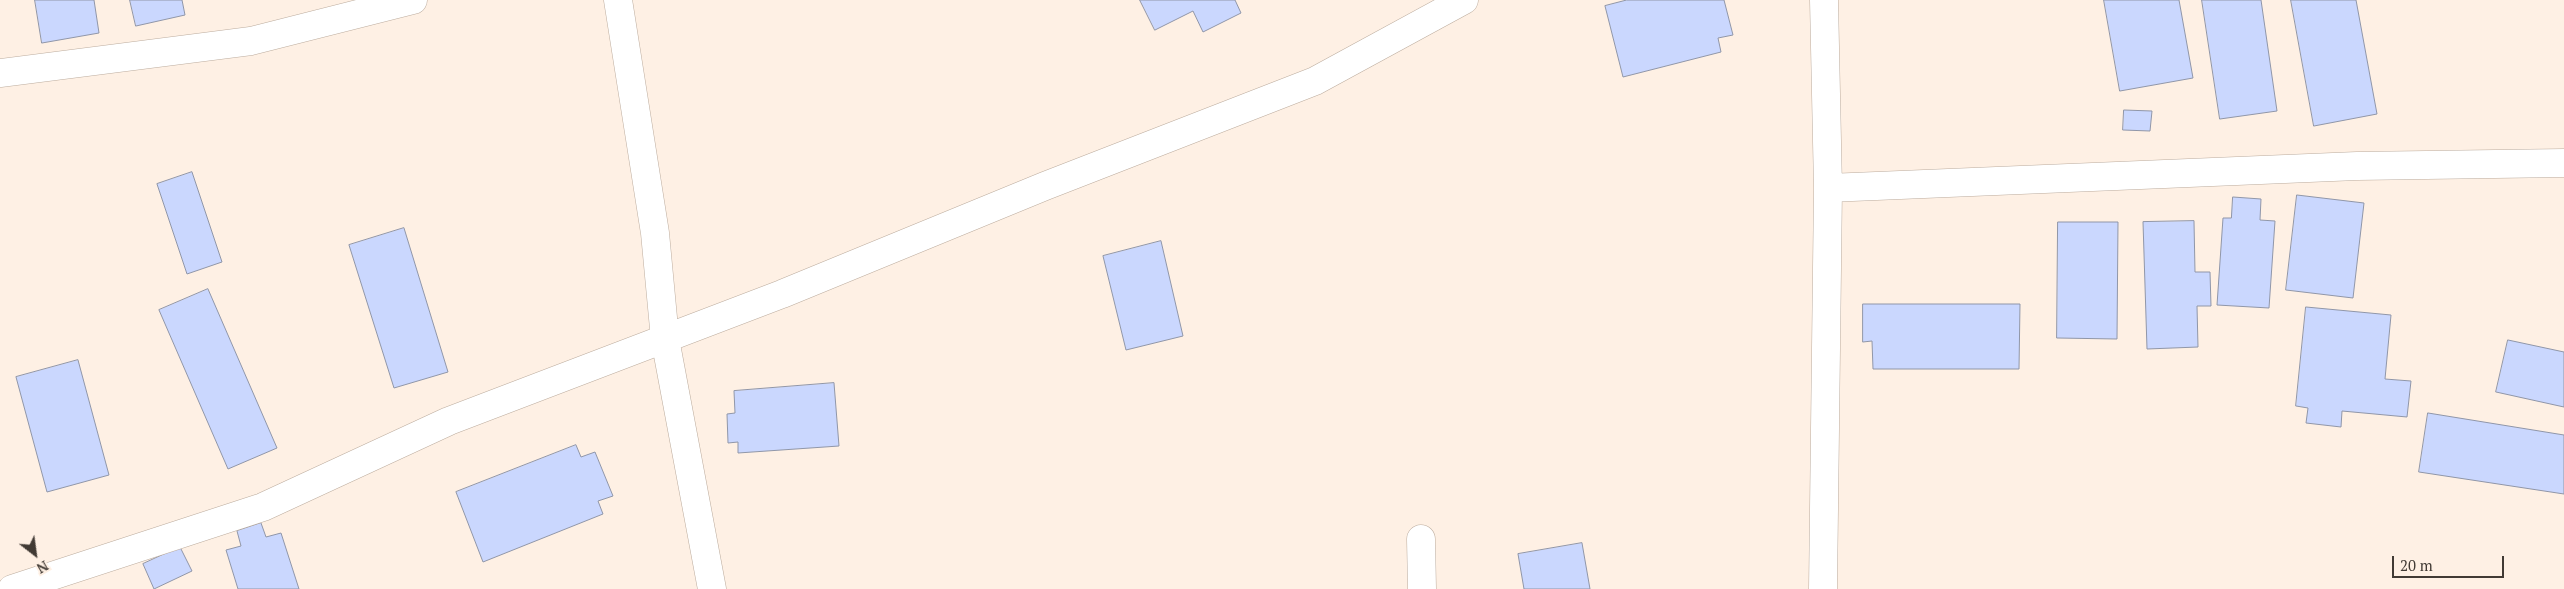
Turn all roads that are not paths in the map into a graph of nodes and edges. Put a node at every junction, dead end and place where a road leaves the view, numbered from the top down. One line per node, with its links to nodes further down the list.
1 (413, 0): 5 (street)
2 (618, 0): 8 (street)
3 (1464, 0): 8 (street)
4 (1824, 0): 7 (street)
5 (0, 73)
6 (2564, 163): 7 (street)
7 (1828, 188): 13 (street)
8 (665, 338): 10 (street); 11 (street)
9 (1421, 539): 12 (street)
10 (12, 589)
11 (712, 589)
12 (1422, 589)
13 (1823, 589)

